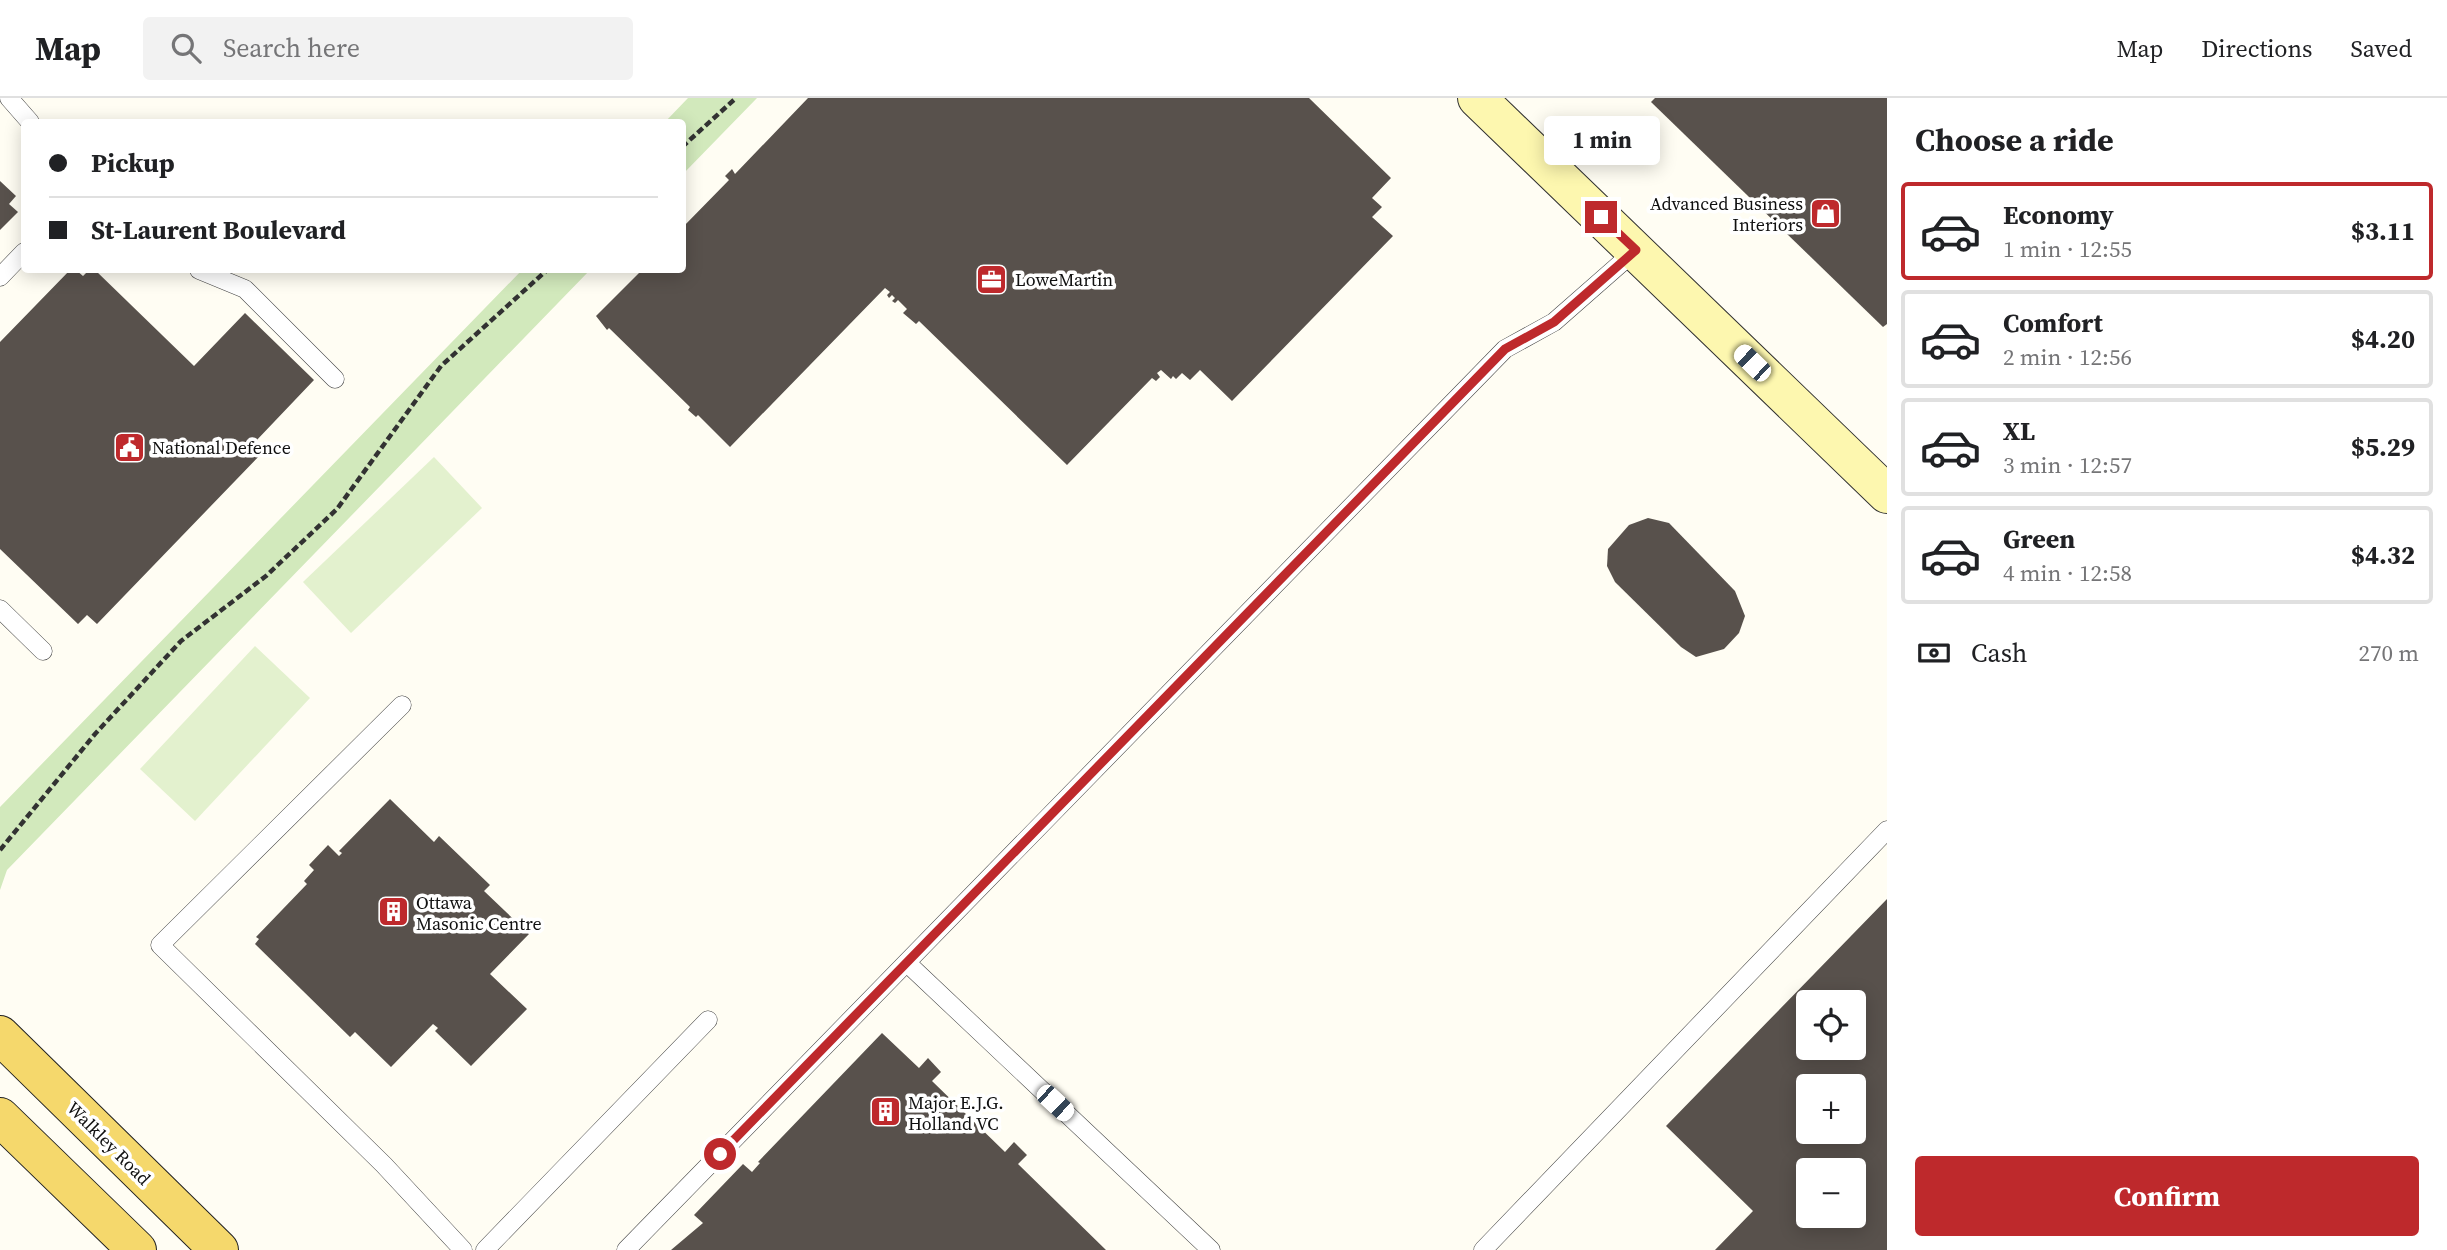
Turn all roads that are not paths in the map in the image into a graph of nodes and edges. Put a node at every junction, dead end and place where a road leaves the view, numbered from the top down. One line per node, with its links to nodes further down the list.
1 (9, 98): 3 (lane)
2 (1478, 98): 4 (street)
3 (27, 119)
4 (1636, 250): 9 (street); 14 (lane)
5 (21, 255): 7 (lane)
6 (206, 273): 8 (lane)
7 (0, 277)
8 (335, 379)
9 (1887, 494)
10 (0, 609): 11 (lane)
11 (43, 651)
12 (402, 705): 20 (lane)
13 (1887, 830): 24 (lane)
14 (907, 963): 22 (lane); 23 (lane)
15 (708, 1020): 21 (lane)
16 (0, 1035): 19 (main road, Walkley Road)
17 (0, 1117): 18 (main road)
18 (137, 1250)
19 (219, 1250)
20 (463, 1250)
21 (485, 1250)
22 (626, 1250)
23 (1211, 1250)
24 (1483, 1250)

